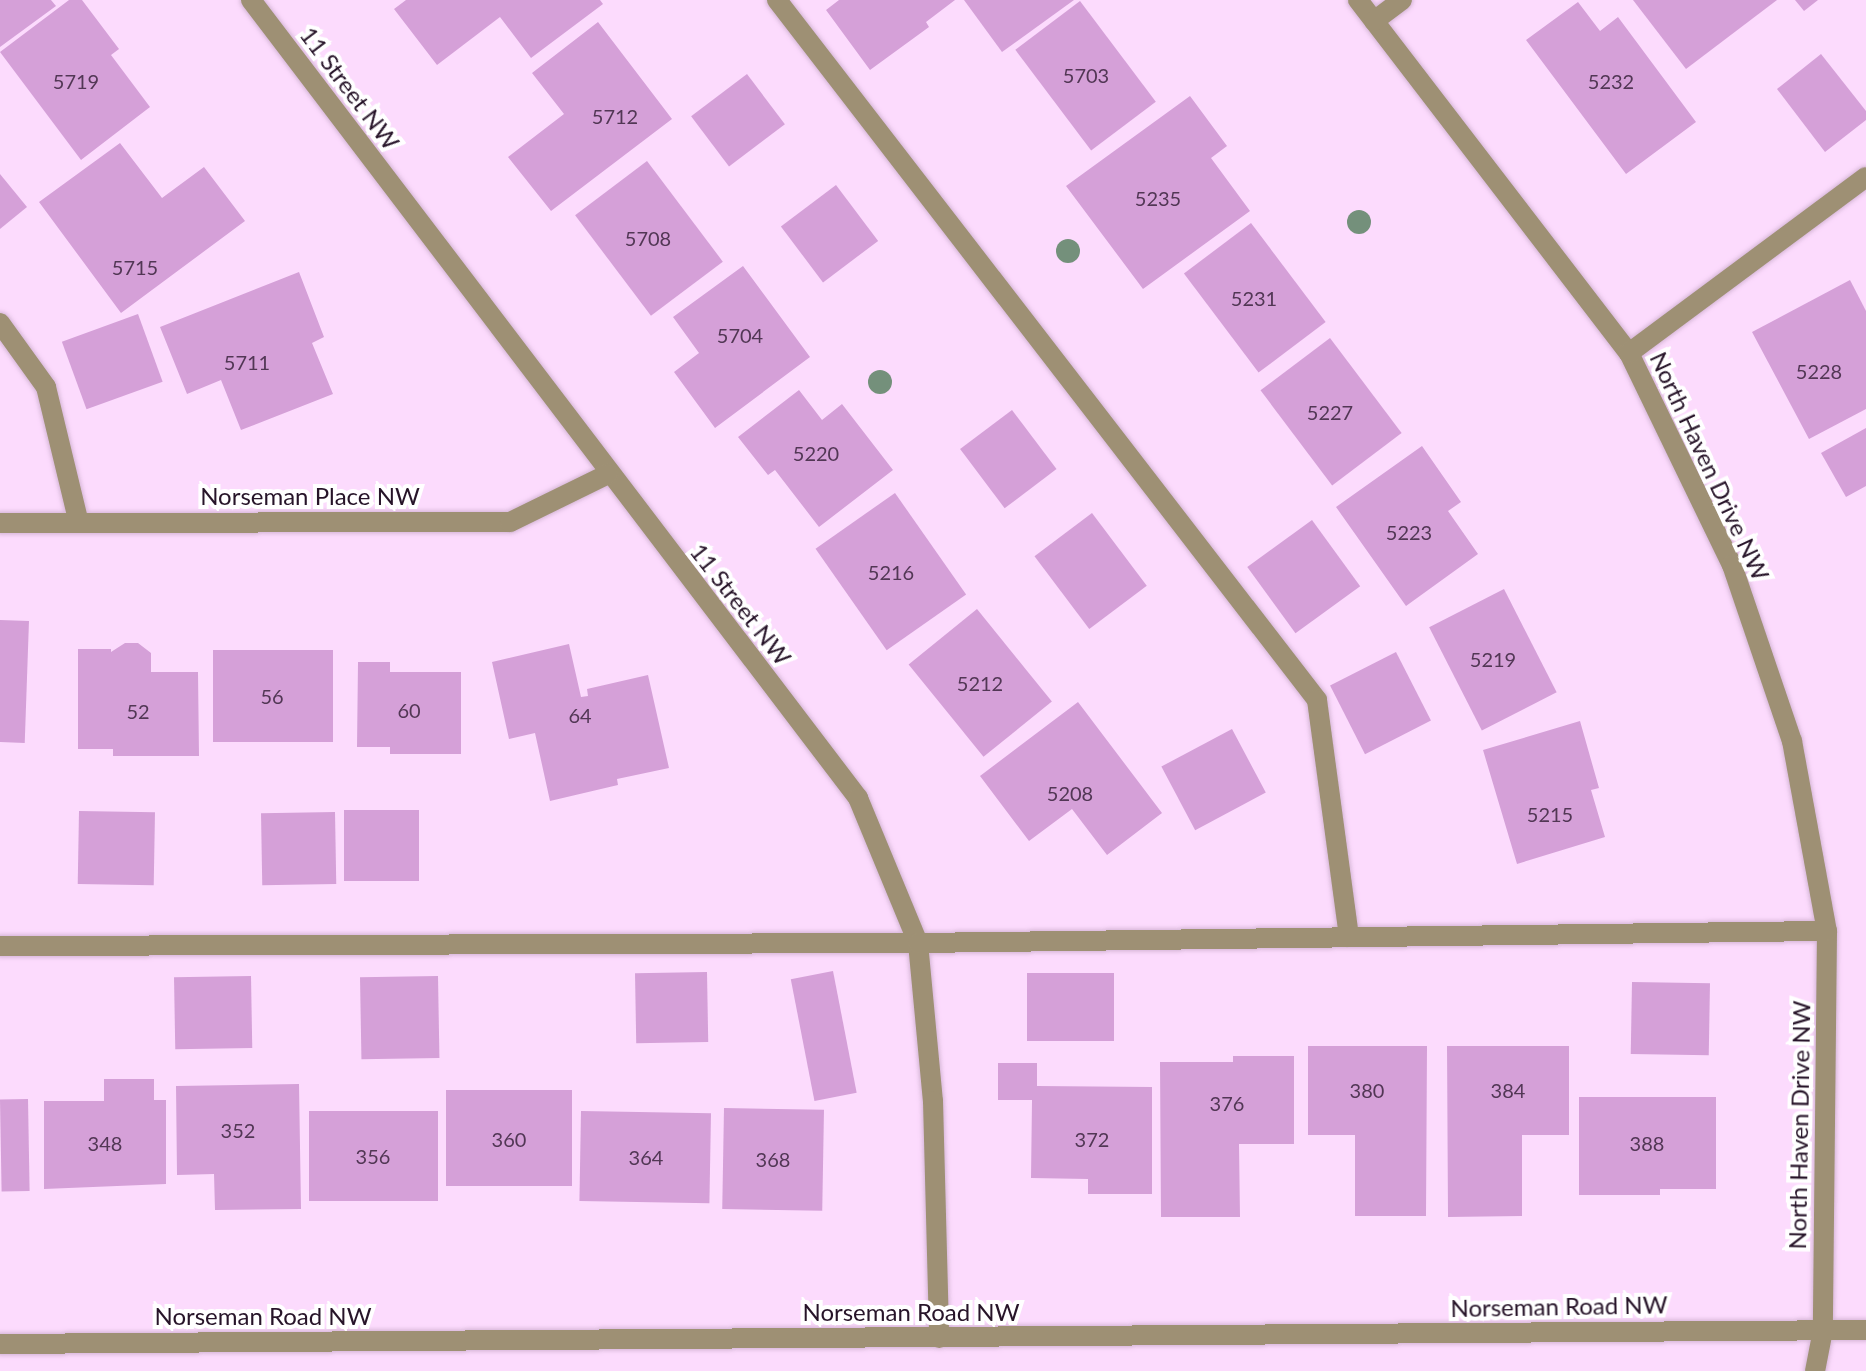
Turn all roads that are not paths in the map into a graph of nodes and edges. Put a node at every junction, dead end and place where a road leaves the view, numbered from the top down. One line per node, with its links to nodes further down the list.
1 (251, 0): 9 (street, 11 Street NW)
2 (777, 0): 13 (street)
3 (1358, 0): 5 (street, North Haven Drive NW)
4 (1402, 0): 5 (street)
5 (1374, 21): 8 (street, North Haven Drive NW)
6 (1866, 177): 8 (street)
7 (0, 323): 11 (street)
8 (1629, 353): 12 (street, North Haven Drive NW)
9 (608, 474): 11 (street, Norseman Place NW); 14 (street, 11 Street NW)
10 (0, 523): 11 (street, Norseman Place NW)
11 (79, 523)
12 (1827, 931): 13 (street); 16 (street, North Haven Drive NW)
13 (1349, 937): 14 (street)
14 (918, 943): 15 (street); 18 (street, 11 Street NW)
15 (0, 946)
16 (1823, 1330): 17 (street, Norseman Road NW); 18 (street, Norseman Road NW); 20 (street, North Haven Drive NW)
17 (1866, 1330)
18 (939, 1338): 19 (street, Norseman Road NW)
19 (0, 1344)
20 (1815, 1371)

